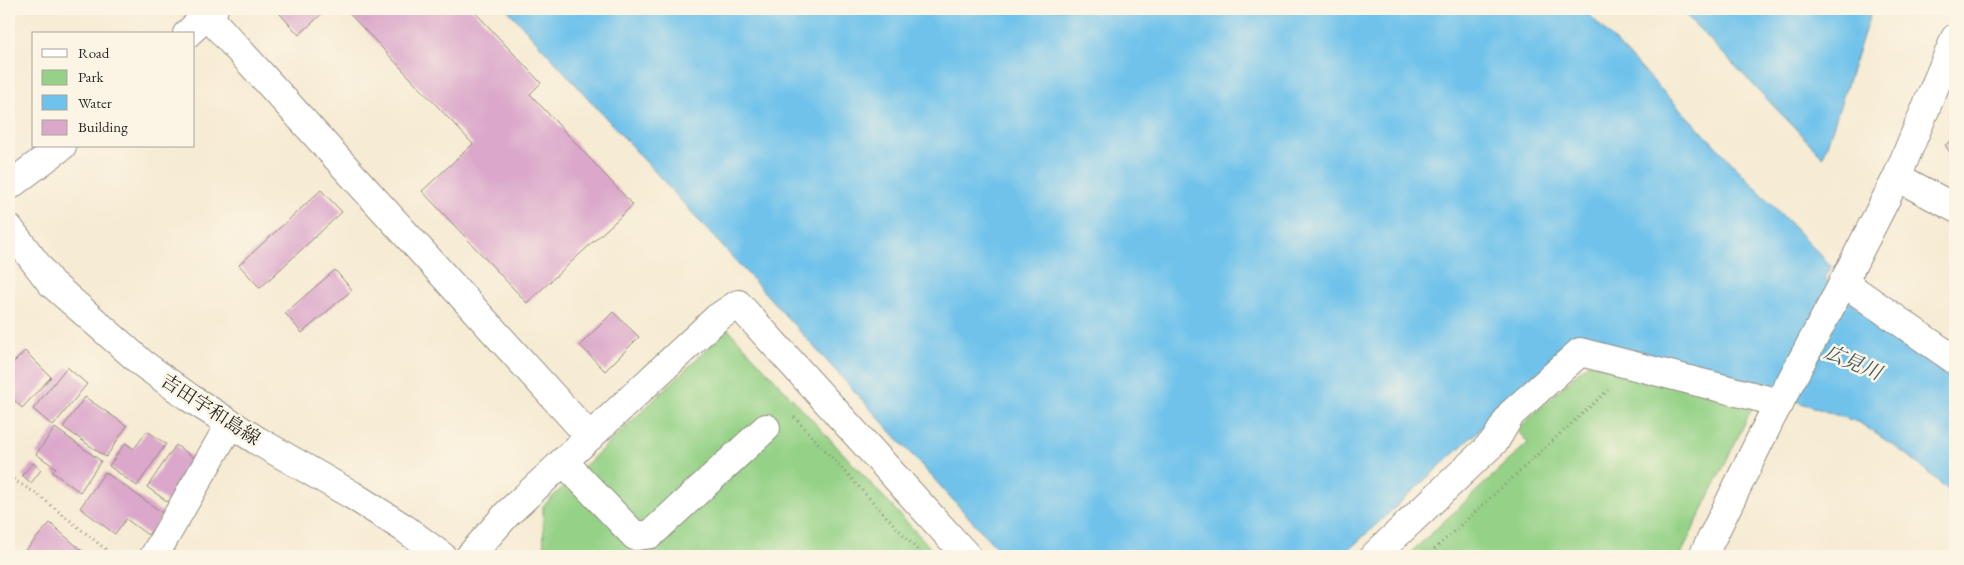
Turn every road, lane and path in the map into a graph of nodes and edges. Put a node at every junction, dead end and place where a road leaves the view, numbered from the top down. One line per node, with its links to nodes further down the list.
1 (210, 12): 2 (street); 15 (street)
2 (189, 32)
3 (1955, 38): 5 (street)
4 (59, 148): 6 (street)
5 (1897, 178): 7 (street); 9 (street)
6 (9, 186)
7 (1955, 208)
8 (9, 228): 13 (street, 吉田宇和島線)
9 (1841, 286): 10 (street); 12 (street)
10 (1955, 360)
11 (1609, 388): 25 (path)
12 (1781, 400): 24 (street); 26 (street)
13 (230, 424): 19 (street); 20 (street, 吉田宇和島線)
14 (766, 428): 16 (street); 22 (path)
15 (590, 437): 16 (street); 23 (street)
16 (563, 461): 21 (street)
17 (9, 477): 18 (path)
18 (114, 556)
19 (154, 556)
20 (442, 556)
21 (470, 556)
22 (922, 556)
23 (967, 556)
24 (1374, 556)
25 (1427, 556)
26 (1703, 556)

